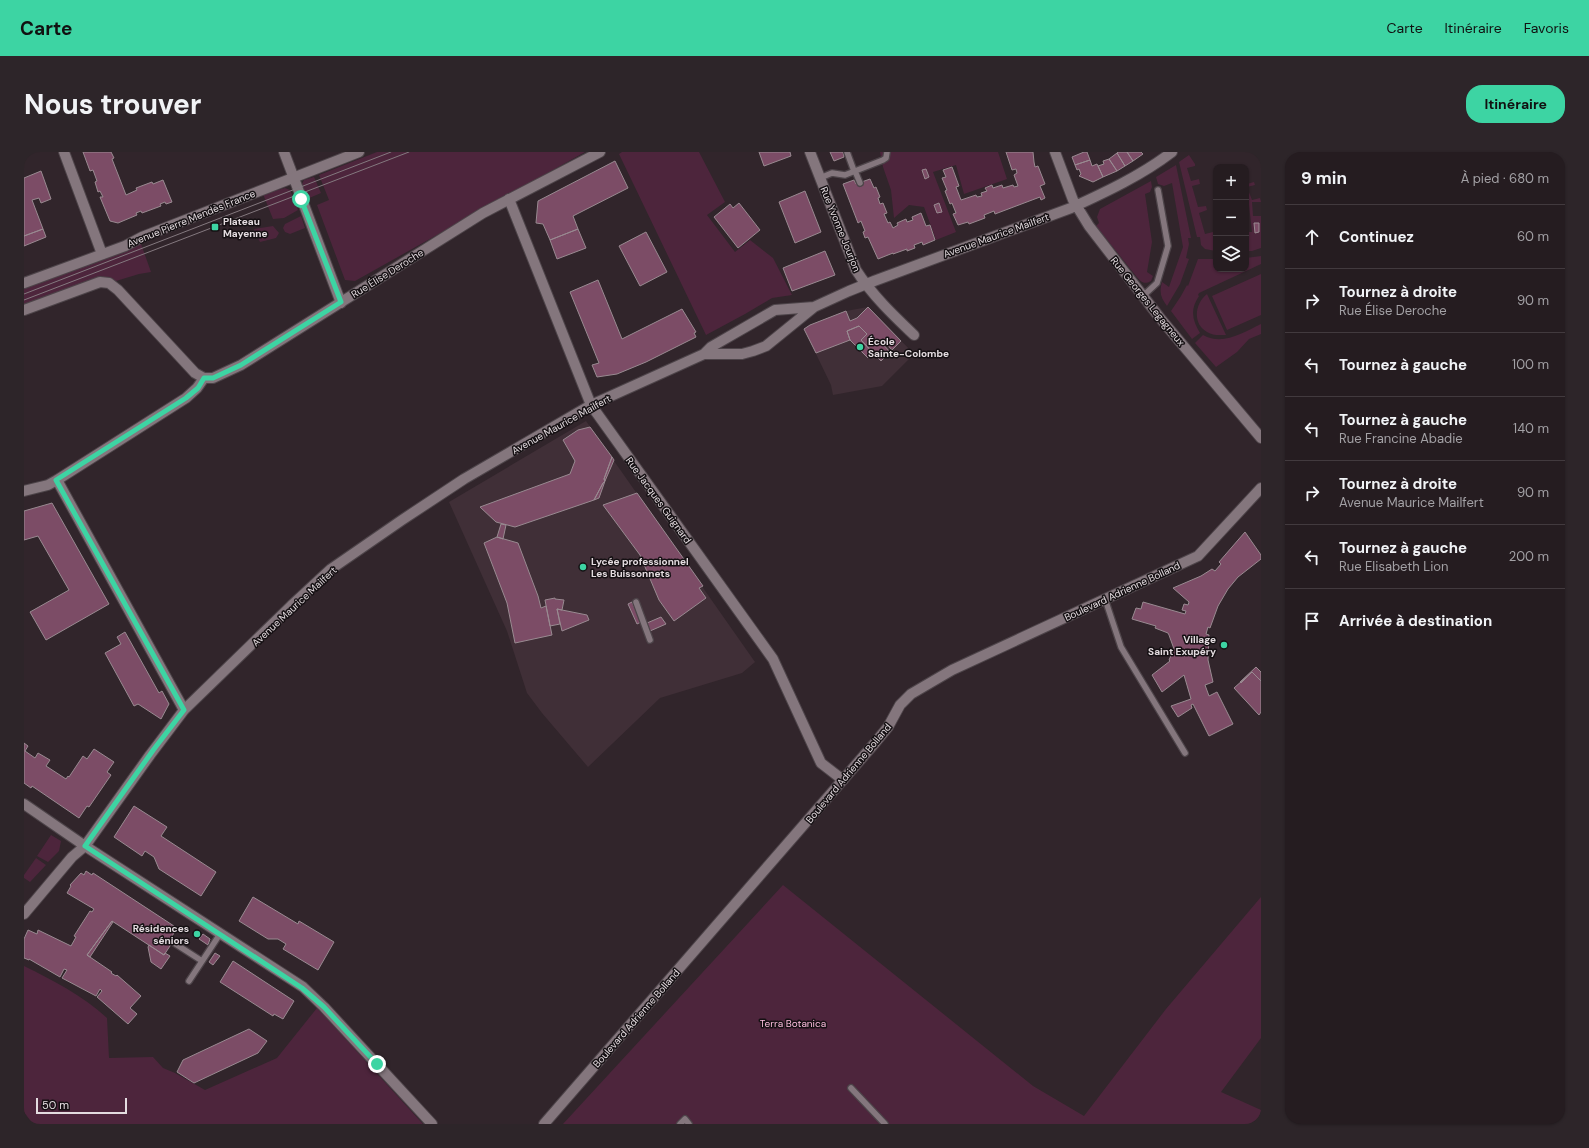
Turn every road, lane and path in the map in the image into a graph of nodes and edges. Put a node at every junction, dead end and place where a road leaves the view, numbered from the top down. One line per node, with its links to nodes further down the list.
1 (64, 152): 18 (street)
2 (284, 152): 12 (street)
3 (359, 152): 12 (street, Avenue Pierre Mendès France)
4 (600, 152): 16 (street, Rue Élise Deroche)
5 (810, 152): 13 (street, Rue Yvonne Jourjon)
6 (847, 152): 11 (lane)
7 (887, 152): 11 (lane)
8 (1055, 152): 17 (street, Rue Georges Legagneux)
9 (1172, 152): 10 (street, Avenue Maurice Mailfert)
10 (1162, 155): 17 (street, Avenue Maurice Mailfert)
11 (854, 171): 13 (lane); 14 (lane)
12 (293, 178): 18 (street, Avenue Pierre Mendès France); 22 (street)
13 (820, 178): 20 (street, Rue Yvonne Jourjon)
14 (860, 183)
15 (1158, 190): 21 (lane)
16 (509, 199): 22 (street, Rue Élise Deroche); 28 (street, Rue Jacques Guignard)
17 (1076, 206): 20 (street, Avenue Maurice Mailfert); 21 (street, Rue Georges Legagneux)
18 (102, 254): 19 (street, Avenue Pierre Mendès France)
19 (24, 283)
20 (865, 284): 23 (street, Avenue Maurice Mailfert); 25 (street, Rue Yvonne Jourjon)
21 (1143, 296): 29 (street, Rue Georges Legagneux)
22 (341, 302): 27 (street, Rue Élise Deroche)
23 (814, 307): 26 (street, Avenue Maurice Mailfert); 26 (street, Avenue Maurice Mailfert)
24 (24, 310): 27 (street)
25 (914, 335)
26 (704, 354): 28 (street, Avenue Maurice Mailfert)
27 (204, 378): 30 (street)
28 (591, 406): 36 (street, Avenue Maurice Mailfert); 38 (street, Rue Jacques Guignard)
29 (1261, 438)
30 (56, 480): 32 (street); 36 (street)
31 (1261, 488): 33 (street, Boulevard Adrienne Bolland)
32 (24, 491)
33 (1105, 599): 37 (lane); 38 (street, Boulevard Adrienne Bolland)
34 (636, 602): 35 (lane)
35 (650, 640)
36 (184, 710): 40 (street, Avenue Maurice Mailfert)
37 (1185, 753)
38 (843, 780): 48 (street, Boulevard Adrienne Bolland)
39 (24, 804): 40 (street)
40 (85, 846): 41 (street, Avenue Maurice Mailfert); 42 (street)
41 (24, 914)
42 (220, 934): 44 (lane); 47 (street)
43 (174, 943): 44 (lane)
44 (202, 961): 45 (lane)
45 (189, 981)
46 (852, 1088): 51 (lane)
47 (432, 1124)
48 (544, 1124)
49 (680, 1124): 50 (lane)
50 (689, 1124)
51 (885, 1124)

